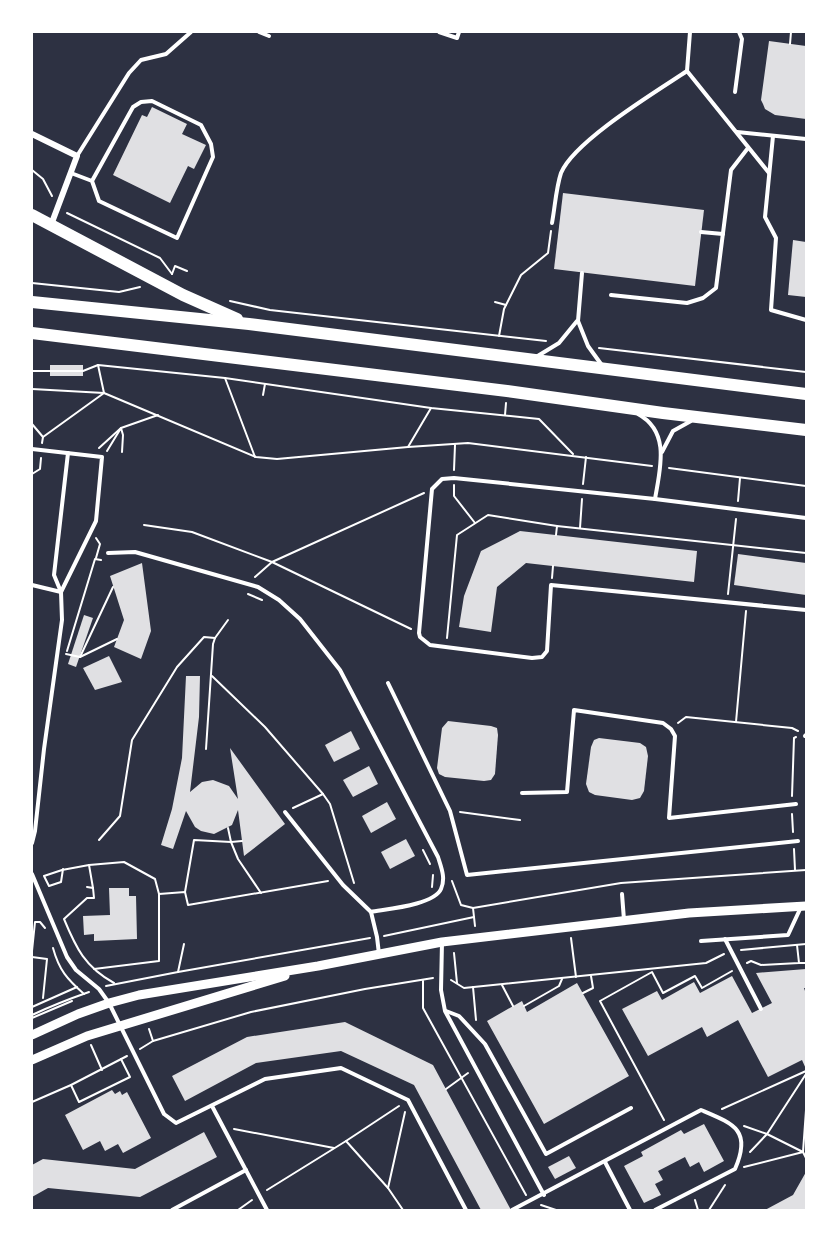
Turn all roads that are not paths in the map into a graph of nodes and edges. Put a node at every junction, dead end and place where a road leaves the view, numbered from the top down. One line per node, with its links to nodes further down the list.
1 (191, 32): 15 (lane)
2 (259, 32): 7 (lane)
3 (439, 32): 4 (lane)
4 (459, 32)
5 (690, 32): 8 (lane)
6 (739, 32): 9 (lane)
7 (269, 36)
8 (687, 71): 10 (lane); 20 (lane)
9 (735, 92)
10 (736, 132): 12 (lane); 14 (lane)
11 (32, 134): 15 (street)
12 (773, 136): 13 (lane); 17 (lane)
13 (807, 139)
14 (748, 148): 17 (lane); 23 (lane)
15 (77, 156): 16 (street)
16 (70, 173): 18 (lane); 21 (street)
17 (769, 173): 27 (lane)
18 (92, 181): 18 (lane)
19 (32, 215): 21 (main road)
20 (552, 223)
21 (51, 225): 29 (main road)
22 (701, 232): 23 (lane)
23 (723, 234): 25 (lane)
24 (582, 273): 28 (lane)
25 (612, 295)
26 (32, 302): 29 (main road)
27 (807, 320)
28 (578, 321): 33 (lane); 34 (lane)
29 (249, 324): 33 (main road)
30 (32, 333): 31 (main road)
31 (79, 338): 32 (main road); 36 (main road)
32 (32, 342)
33 (531, 359): 34 (main road)
34 (606, 369): 35 (main road)
35 (807, 394)
36 (627, 409): 37 (main road); 40 (lane)
37 (708, 418): 38 (main road); 40 (lane)
38 (807, 430)
39 (32, 449): 41 (lane)
40 (662, 452): 42 (lane)
41 (68, 453): 46 (lane); 46 (lane)
42 (655, 499): 43 (lane); 47 (lane)
43 (807, 518)
44 (108, 553): 57 (lane)
45 (32, 585): 46 (lane)
46 (61, 592): 53 (lane)
47 (807, 610)
48 (388, 683): 52 (lane)
49 (522, 793): 50 (lane)
50 (796, 804)
51 (285, 812): 57 (lane)
52 (798, 841)
53 (32, 843)
54 (32, 873): 64 (lane)
55 (622, 894): 58 (lane)
56 (804, 906): 58 (street); 59 (lane)
57 (371, 912): 62 (lane)
58 (624, 920): 61 (street)
59 (725, 939): 60 (lane); 65 (lane)
60 (700, 941)
61 (442, 942): 62 (street); 66 (lane)
62 (379, 954): 63 (street)
63 (318, 966): 64 (street); 67 (street)
64 (109, 1003): 67 (lane); 68 (street)
65 (761, 1009)
66 (445, 1011): 71 (lane); 74 (lane)
67 (120, 1026): 69 (street); 70 (lane)
68 (32, 1035)
69 (32, 1060)
70 (212, 1106): 73 (lane); 77 (lane)
71 (631, 1108)
72 (605, 1162): 74 (lane); 79 (lane); 80 (lane)
73 (246, 1170): 75 (lane); 76 (lane)
74 (544, 1195): 78 (lane)
75 (172, 1210)
76 (267, 1210)
77 (466, 1210)
78 (512, 1210)
79 (630, 1210)
80 (655, 1210)

